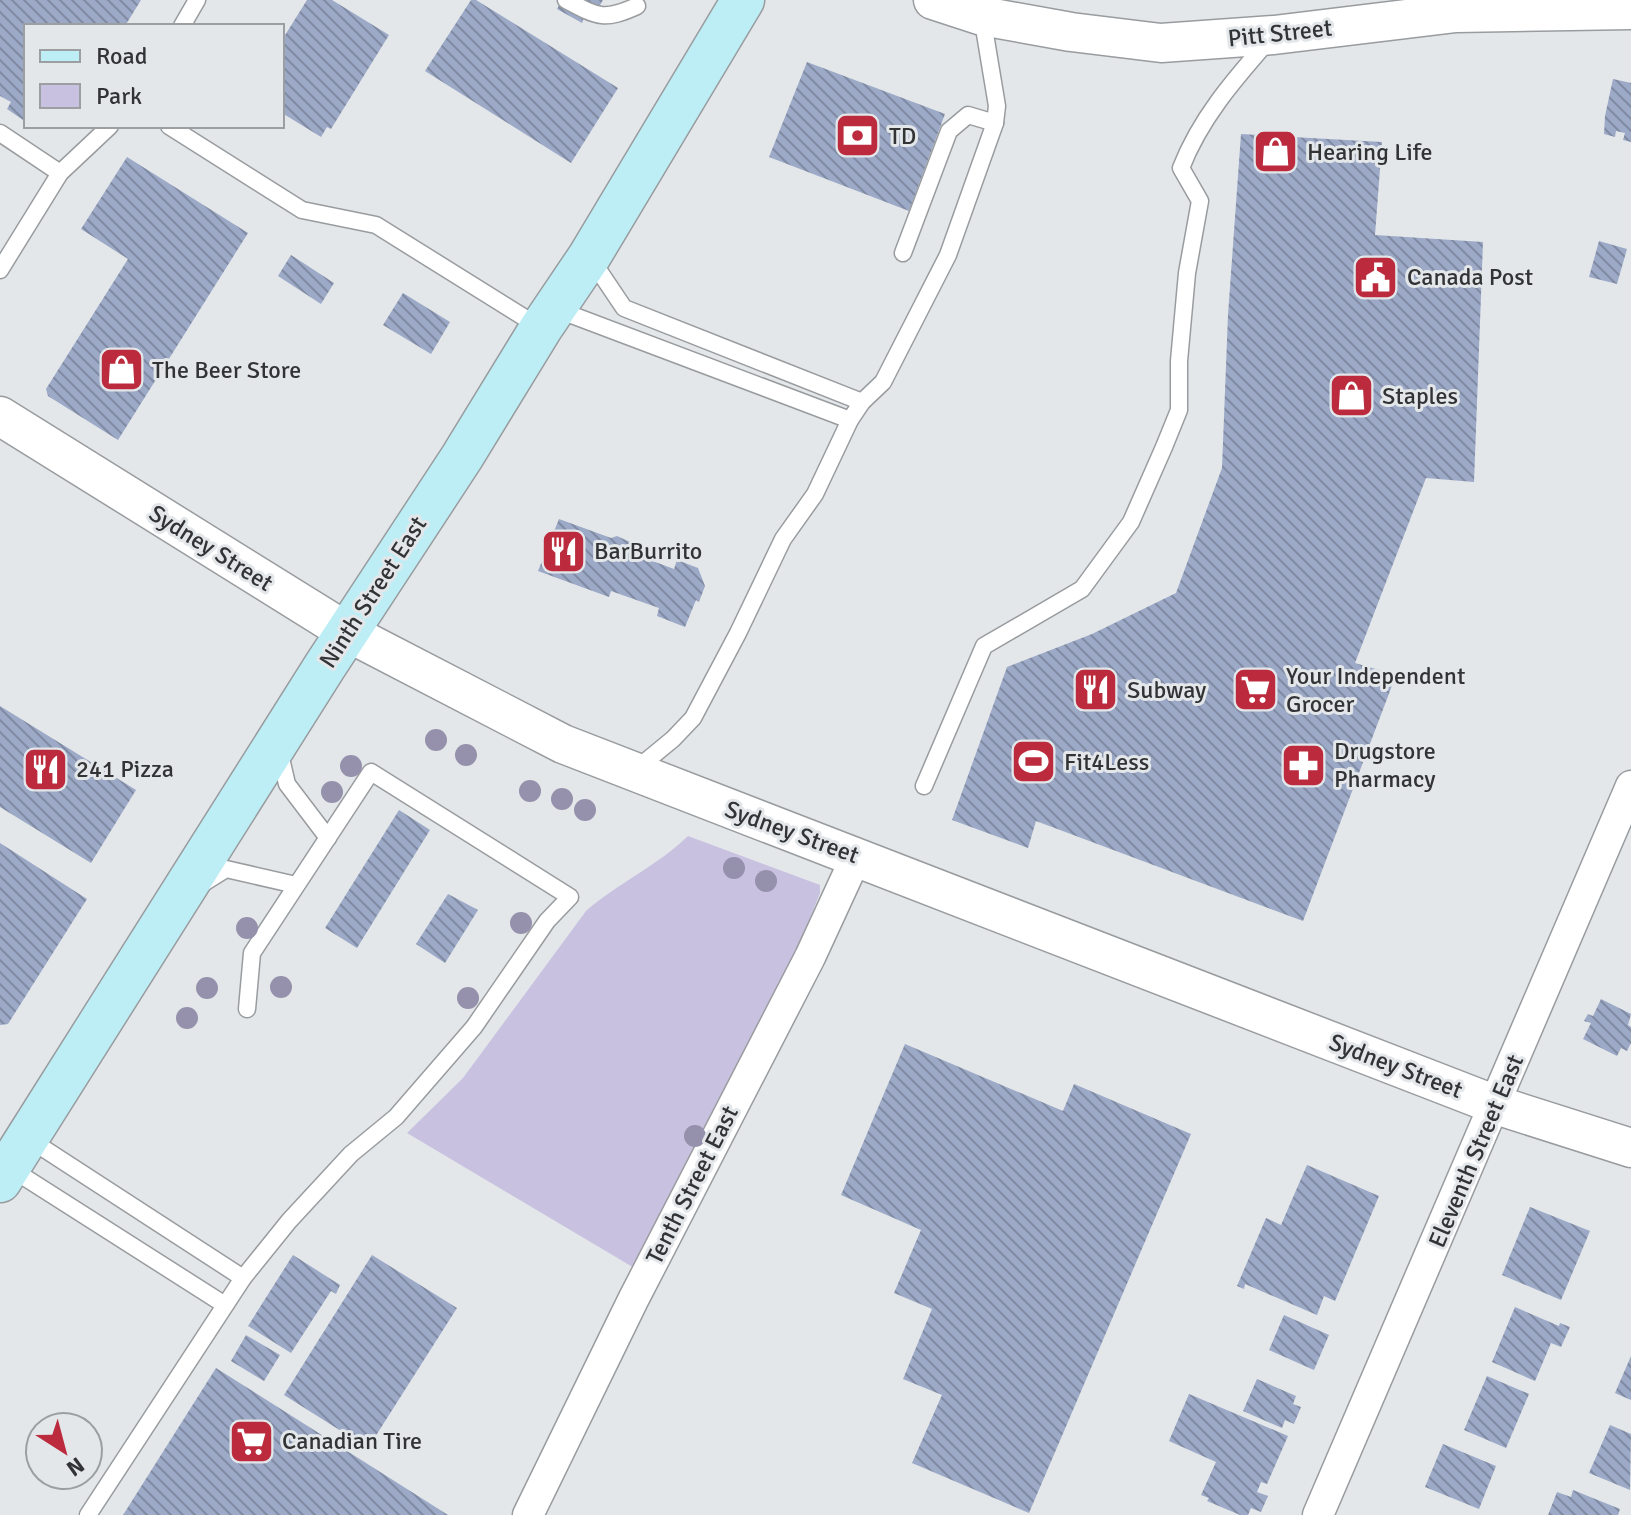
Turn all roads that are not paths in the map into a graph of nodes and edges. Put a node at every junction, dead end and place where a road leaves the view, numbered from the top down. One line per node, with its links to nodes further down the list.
1 (197, 0): 8 (lane)
2 (566, 0): 5 (lane)
3 (743, 0): 16 (main road, Ninth Street East)
4 (933, 0): 7 (street, Pitt Street)
5 (637, 6)
6 (1631, 10): 9 (street, Pitt Street)
7 (982, 16): 9 (street, Pitt Street); 10 (lane)
8 (183, 24)
9 (1274, 35): 25 (lane)
10 (995, 123): 15 (lane); 19 (lane)
11 (108, 128): 14 (lane)
12 (172, 128): 18 (lane)
13 (0, 133): 14 (lane)
14 (60, 173): 17 (lane)
15 (903, 253)
16 (589, 257): 18 (main road, Ninth Street East); 19 (lane)
17 (0, 270)
18 (547, 318): 21 (lane); 22 (main road, Ninth Street East)
19 (862, 402): 21 (lane)
20 (0, 416): 22 (street, Sydney Street)
21 (850, 420): 24 (lane)
22 (347, 632): 23 (main road, Ninth Street East); 24 (street, Sydney Street)
23 (277, 742): 27 (lane); 30 (main road, Ninth Street East)
24 (632, 772): 28 (street, Sydney Street)
25 (924, 786)
26 (1631, 786): 32 (street, Eleventh Street East)
27 (328, 838): 29 (lane); 35 (lane)
28 (857, 855): 32 (street, Sydney Street); 38 (street, Tenth Street East)
29 (296, 885): 30 (lane); 31 (lane)
30 (176, 899): 34 (main road, Ninth Street East)
31 (247, 1009)
32 (1496, 1105): 33 (street, Sydney Street); 39 (street, Eleventh Street East)
33 (1631, 1148)
34 (12, 1162): 35 (lane); 36 (lane)
35 (243, 1278): 36 (lane)
36 (225, 1305): 37 (lane)
37 (88, 1515)
38 (528, 1515)
39 (1318, 1515)

